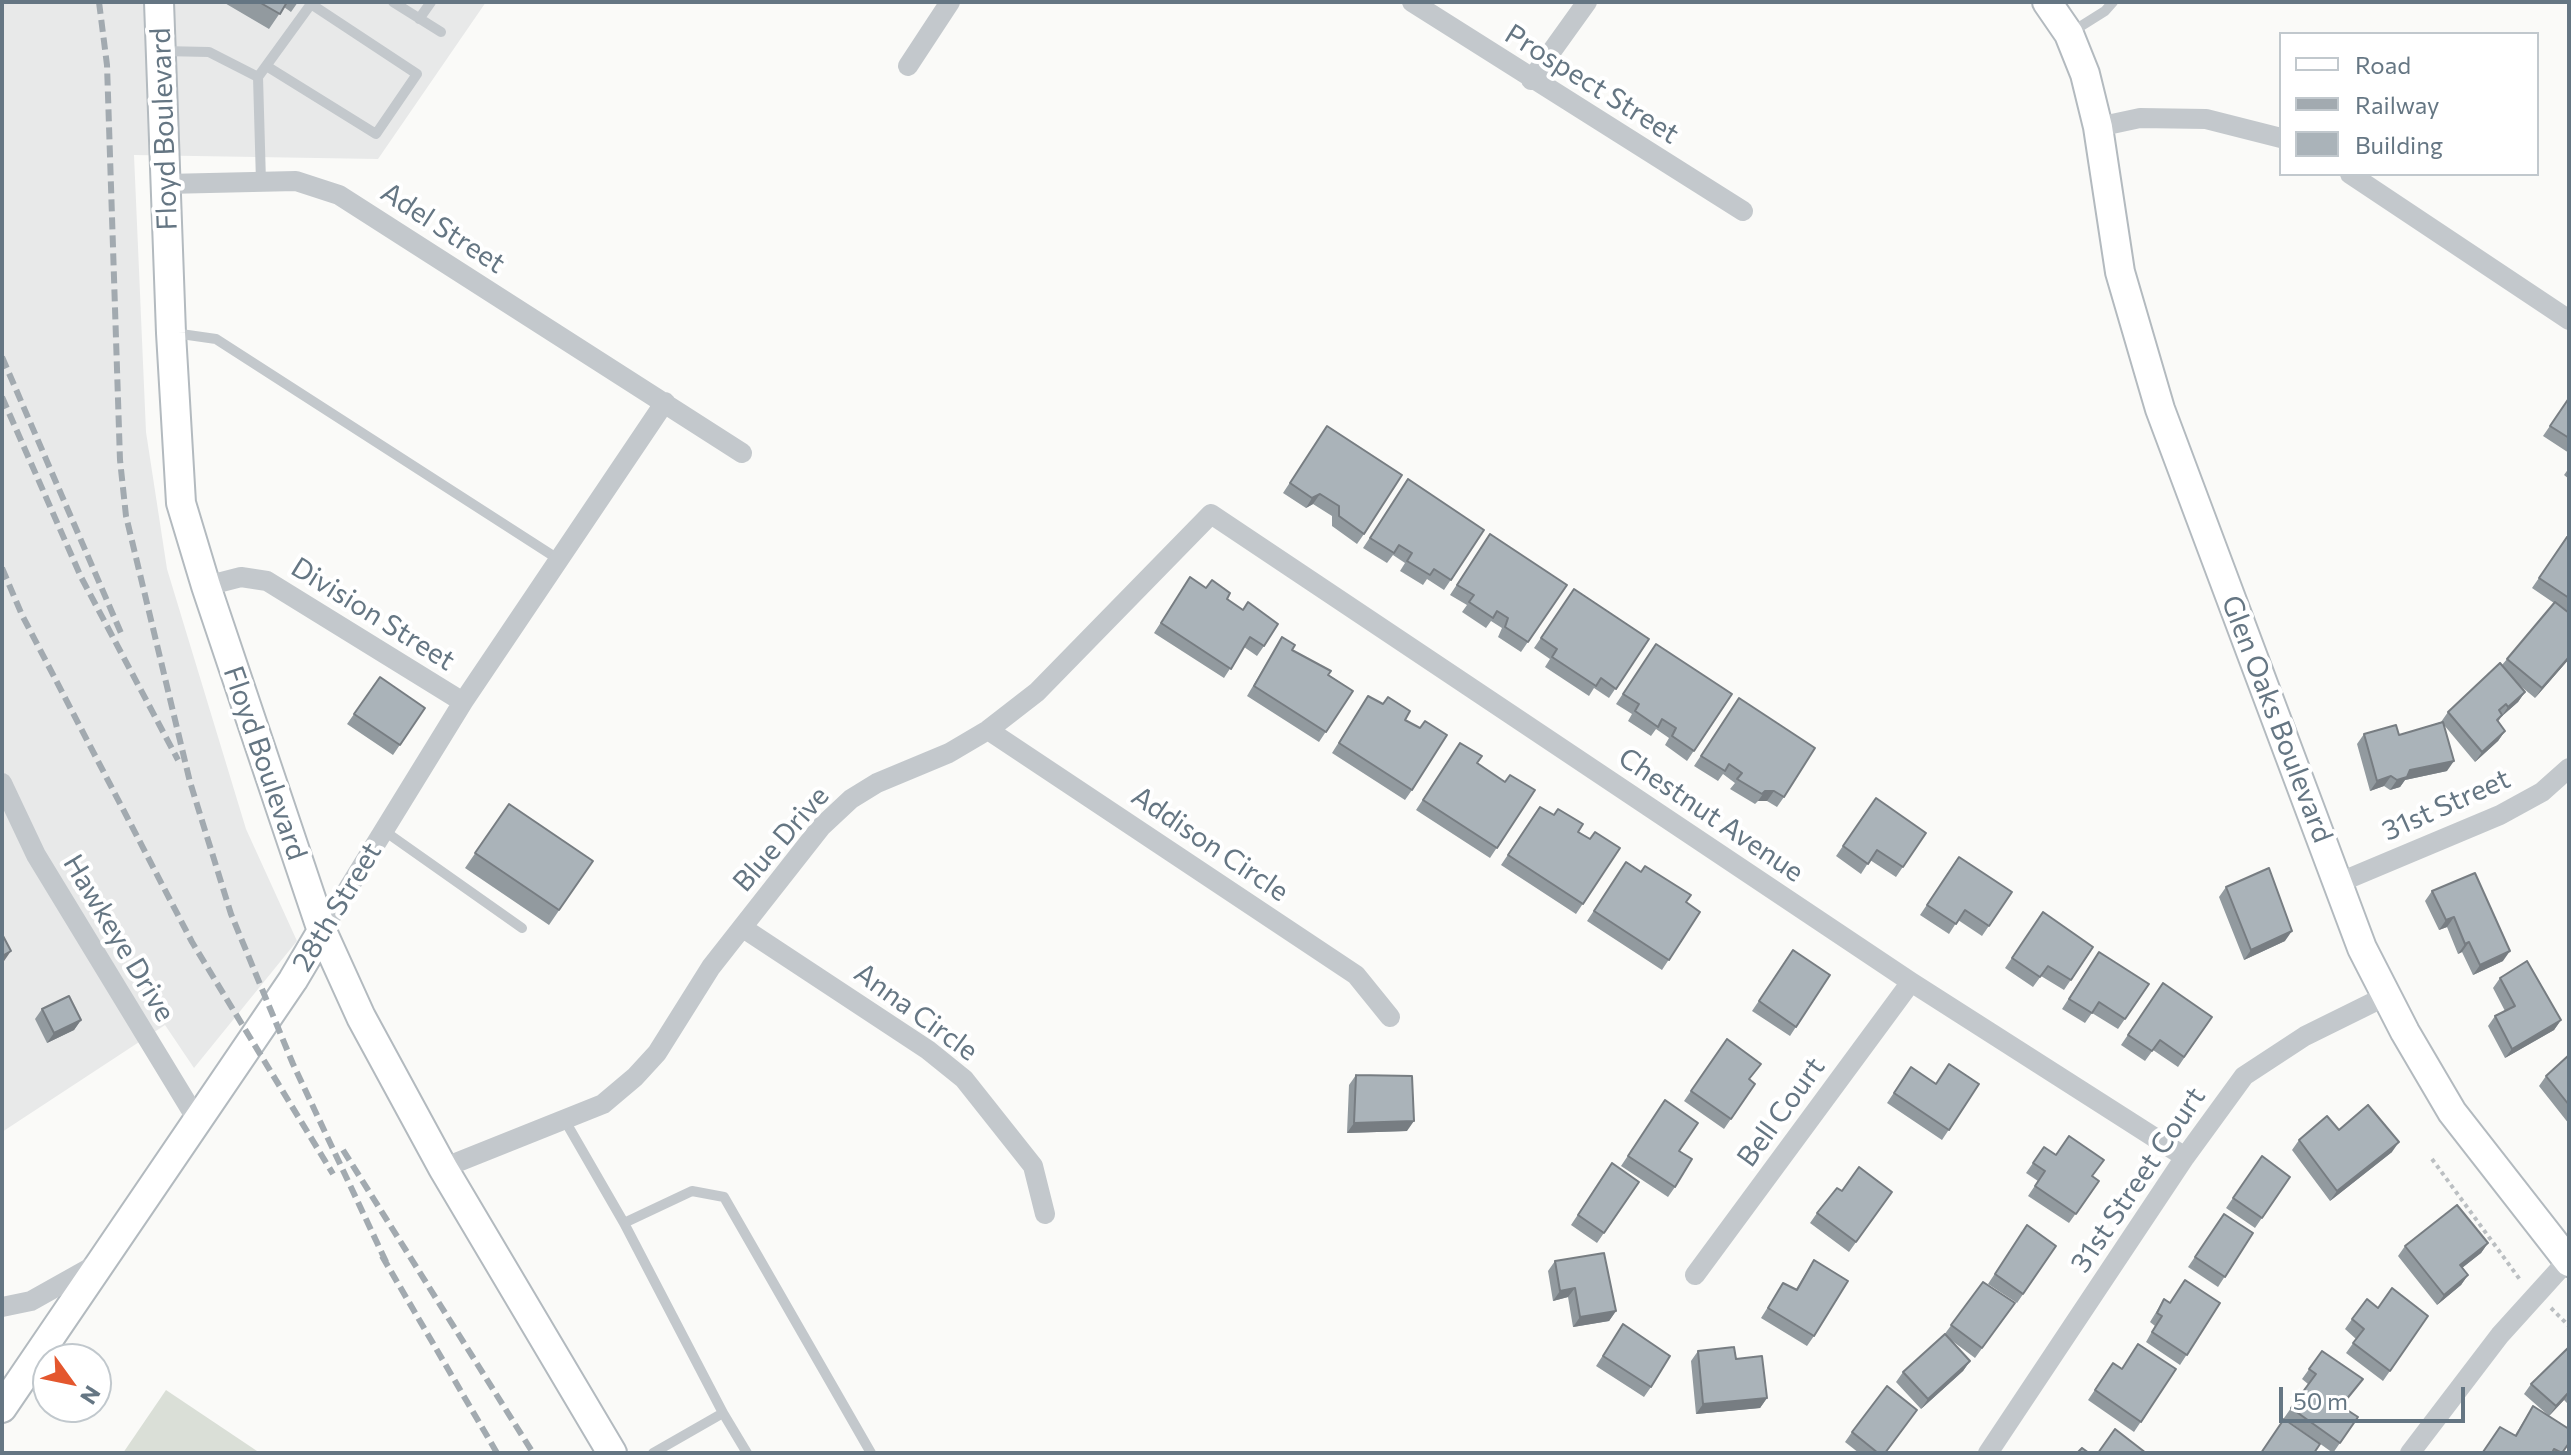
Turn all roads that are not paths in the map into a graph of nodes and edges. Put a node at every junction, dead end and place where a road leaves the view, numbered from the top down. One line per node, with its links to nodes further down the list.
1 (159, 2): 13 (main road, Floyd Boulevard)
2 (393, 2): 10 (lane)
3 (431, 2): 10 (lane)
4 (950, 2): 14 (street)
5 (1412, 2): 17 (street, Prospect Street)
6 (1587, 2): 17 (street)
7 (2047, 2): 12 (main road, Glen Oaks Boulevard)
8 (2113, 2): 12 (lane)
9 (311, 3): 15 (lane); 15 (lane)
10 (419, 19): 11 (lane)
11 (441, 32)
12 (2069, 34): 18 (main road, Glen Oaks Boulevard)
13 (161, 51): 16 (lane); 22 (main road, Floyd Boulevard)
14 (908, 66)
15 (268, 67): 16 (lane)
16 (258, 77): 21 (lane)
17 (1531, 80): 23 (street, Prospect Street)
18 (2098, 127): 19 (street); 36 (main road, Glen Oaks Boulevard)
19 (2279, 137)
20 (2353, 176): 24 (street)
21 (261, 182): 22 (street, Adel Street); 26 (street, Adel Street)
22 (166, 184): 25 (main road, Floyd Boulevard)
23 (1743, 211)
24 (2569, 320)
25 (171, 333): 29 (lane); 30 (main road, Floyd Boulevard)
26 (665, 402): 27 (street, Adel Street); 29 (street, 28th Street)
27 (742, 453)
28 (1211, 514): 32 (street, Blue Drive); 40 (street, Chestnut Avenue)
29 (558, 559): 31 (street, 28th Street)
30 (206, 586): 31 (street, Division Street); 39 (main road, Floyd Boulevard)
31 (463, 702): 35 (street, 28th Street)
32 (988, 730): 38 (street, Blue Drive); 42 (street, Addison Circle)
33 (2569, 768): 36 (street, 31st Street)
34 (2, 783): 43 (street, Hawkeye Drive)
35 (383, 830): 37 (lane); 39 (street, 28th Street)
36 (2338, 883): 41 (main road, Glen Oaks Boulevard)
37 (522, 928)
38 (743, 928): 44 (street, Blue Drive); 47 (street, Anna Circle)
39 (322, 931): 43 (main road, 28th Street); 46 (main road, Floyd Boulevard)
40 (1911, 982): 45 (street, Chestnut Avenue); 51 (street, Bell Court)
41 (2386, 996): 45 (street, 31st Street Court); 49 (main road, Glen Oaks Boulevard)
42 (1390, 1017)
43 (196, 1118): 50 (main road, 28th Street)
44 (564, 1119): 46 (street, Blue Drive); 48 (lane)
45 (2185, 1157): 59 (street, 31st Street Court)
46 (443, 1168): 55 (main road, Floyd Boulevard)
47 (1045, 1214)
48 (624, 1223): 54 (lane); 58 (lane)
49 (2568, 1261): 60 (street)
50 (97, 1264): 52 (street); 53 (main road, 28th Street)
51 (1695, 1275)
52 (2, 1307)
53 (5, 1397)
54 (723, 1413): 56 (lane); 57 (lane)
55 (612, 1453)
56 (653, 1453)
57 (747, 1453)
58 (871, 1453)
59 (1988, 1453)
60 (2410, 1453)

